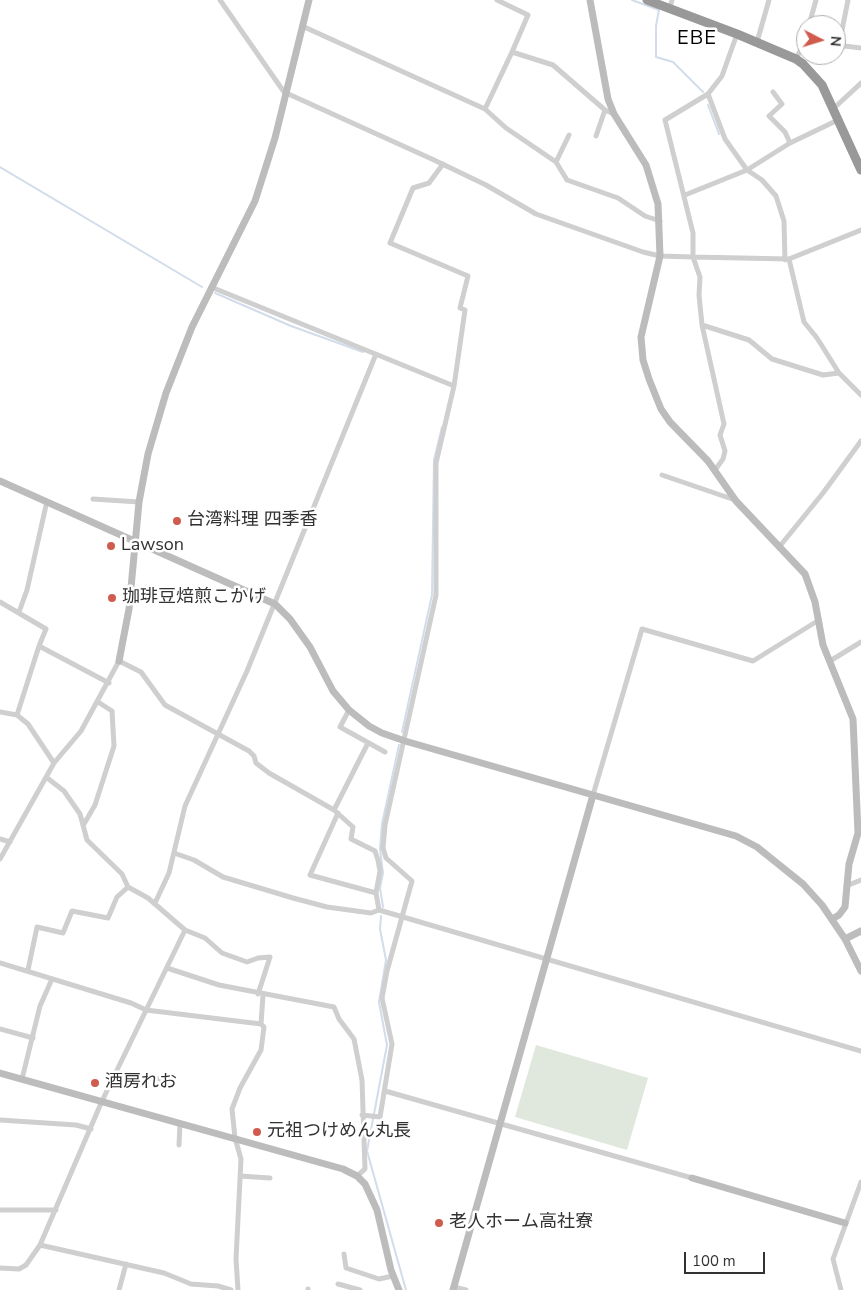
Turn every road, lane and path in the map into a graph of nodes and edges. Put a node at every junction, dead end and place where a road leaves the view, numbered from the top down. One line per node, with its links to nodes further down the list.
1 (220, 0): 21 (street)
2 (309, 0): 12 (street)
3 (497, 0): 17 (street)
4 (590, 0): 27 (street)
5 (647, 0): 9 (highway)
6 (768, 0): 14 (street)
7 (816, 0): 10 (street)
8 (848, 0): 11 (street)
9 (671, 4): 13 (highway)
10 (812, 15)
11 (845, 15)
12 (302, 26): 21 (street); 25 (street)
13 (737, 34): 14 (highway); 23 (street)
14 (757, 42): 18 (highway)
15 (846, 46): 16 (street)
16 (861, 48)
17 (512, 52): 25 (street); 26 (street)
18 (796, 59)
19 (803, 65): 24 (highway)
20 (861, 83): 24 (street)
21 (284, 92): 33 (street); 42 (street)
22 (773, 92): 31 (street)
23 (708, 94): 34 (street); 36 (street)
24 (833, 108): 28 (highway)
25 (485, 109): 32 (street)
26 (604, 110): 27 (street); 30 (street)
27 (614, 114): 37 (street)
28 (838, 120): 31 (street); 35 (highway)
29 (569, 134): 32 (street)
30 (596, 136)
31 (790, 143): 34 (street)
32 (556, 162): 37 (street)
33 (443, 164): 39 (street); 46 (street)
34 (747, 170): 36 (street); 41 (street)
35 (861, 170)
36 (685, 195): 40 (street)
37 (660, 221): 39 (street)
38 (861, 230): 41 (street)
39 (660, 256): 40 (street); 49 (street)
40 (693, 257): 41 (street); 43 (street)
41 (787, 260): 45 (street)
42 (211, 287): 44 (street); 55 (street)
43 (702, 325): 45 (street); 49 (street)
44 (376, 354): 46 (street); 59 (street)
45 (839, 373): 47 (street)
46 (454, 386): 72 (street)
47 (861, 395)
48 (861, 441): 57 (street)
49 (715, 470): 54 (street)
50 (662, 475): 54 (street)
51 (0, 481): 53 (street)
52 (93, 500): 55 (street)
53 (47, 501): 56 (street); 60 (street)
54 (736, 501): 57 (street)
55 (139, 502): 56 (street)
56 (136, 540): 59 (street); 64 (street)
57 (780, 546): 61 (street)
58 (0, 602): 60 (street)
59 (275, 604): 68 (street); 71 (street)
60 (18, 612): 63 (street)
61 (820, 620): 65 (street); 77 (street)
62 (860, 645): 65 (street)
63 (39, 646): 66 (street); 70 (street)
64 (119, 661): 66 (street); 71 (street)
65 (830, 661): 79 (street)
66 (108, 682): 67 (street)
67 (98, 702): 75 (street); 80 (street)
68 (350, 710): 72 (street); 73 (street)
69 (0, 712): 70 (street)
70 (17, 715): 75 (street)
71 (218, 735): 78 (street); 83 (street)
72 (405, 741): 77 (street); 91 (street)
73 (368, 743): 74 (street); 78 (street)
74 (385, 752)
75 (54, 763): 76 (street)
76 (46, 777): 80 (street); 82 (street)
77 (593, 795): 92 (street); 96 (street)
78 (336, 812): 88 (street); 88 (street)
79 (860, 813): 86 (street)
80 (84, 824): 87 (street)
81 (0, 839): 82 (street)
82 (10, 842): 84 (street)
83 (174, 852): 89 (street); 90 (street)
84 (0, 859)
85 (861, 880): 86 (street)
86 (846, 886): 92 (street)
87 (128, 887): 89 (street); 99 (street)
88 (376, 893): 90 (street)
89 (155, 903): 93 (street)
90 (378, 910): 91 (street)
91 (402, 918): 96 (street); 112 (street)
92 (832, 919): 95 (street)
93 (185, 930): 98 (street); 102 (street)
94 (861, 931): 95 (street)
95 (845, 939): 100 (street)
96 (545, 960): 107 (street); 117 (street)
97 (0, 963): 99 (street)
98 (167, 968): 102 (street); 103 (street)
99 (28, 970): 101 (street)
100 (861, 972)
101 (52, 979): 103 (street); 106 (street)
102 (260, 994): 104 (street); 114 (street)
103 (146, 1010): 104 (street); 109 (street)
104 (260, 1024): 119 (street)
105 (0, 1030): 106 (street)
106 (33, 1038): 110 (street)
107 (861, 1051)
108 (0, 1073): 110 (street)
109 (114, 1074): 111 (street); 113 (street)
110 (22, 1080): 113 (street)
111 (169, 1080)
112 (385, 1091): 114 (street); 117 (street)
113 (102, 1101): 116 (street); 118 (street)
114 (362, 1115): 122 (street)
115 (0, 1120): 118 (street)
116 (180, 1123): 119 (street); 120 (street)
117 (499, 1124): 124 (street); 135 (street)
118 (91, 1129): 127 (street)
119 (235, 1138): 121 (street); 122 (street)
120 (179, 1145)
121 (240, 1176): 123 (street); 138 (street)
122 (357, 1176): 133 (street)
123 (270, 1178)
124 (692, 1178): 128 (street)
125 (860, 1186): 128 (street)
126 (0, 1210): 127 (street)
127 (56, 1210): 129 (street)
128 (845, 1223): 142 (street)
129 (40, 1245): 131 (street); 132 (street)
130 (344, 1254): 133 (street)
131 (126, 1264): 136 (street); 137 (street)
132 (0, 1268)
133 (393, 1276): 140 (street)
134 (338, 1284): 139 (street)
135 (453, 1288): 141 (street)
136 (119, 1290)
137 (231, 1290)
138 (238, 1290)
139 (360, 1290)
140 (398, 1290)
141 (466, 1290)
142 (841, 1290)

